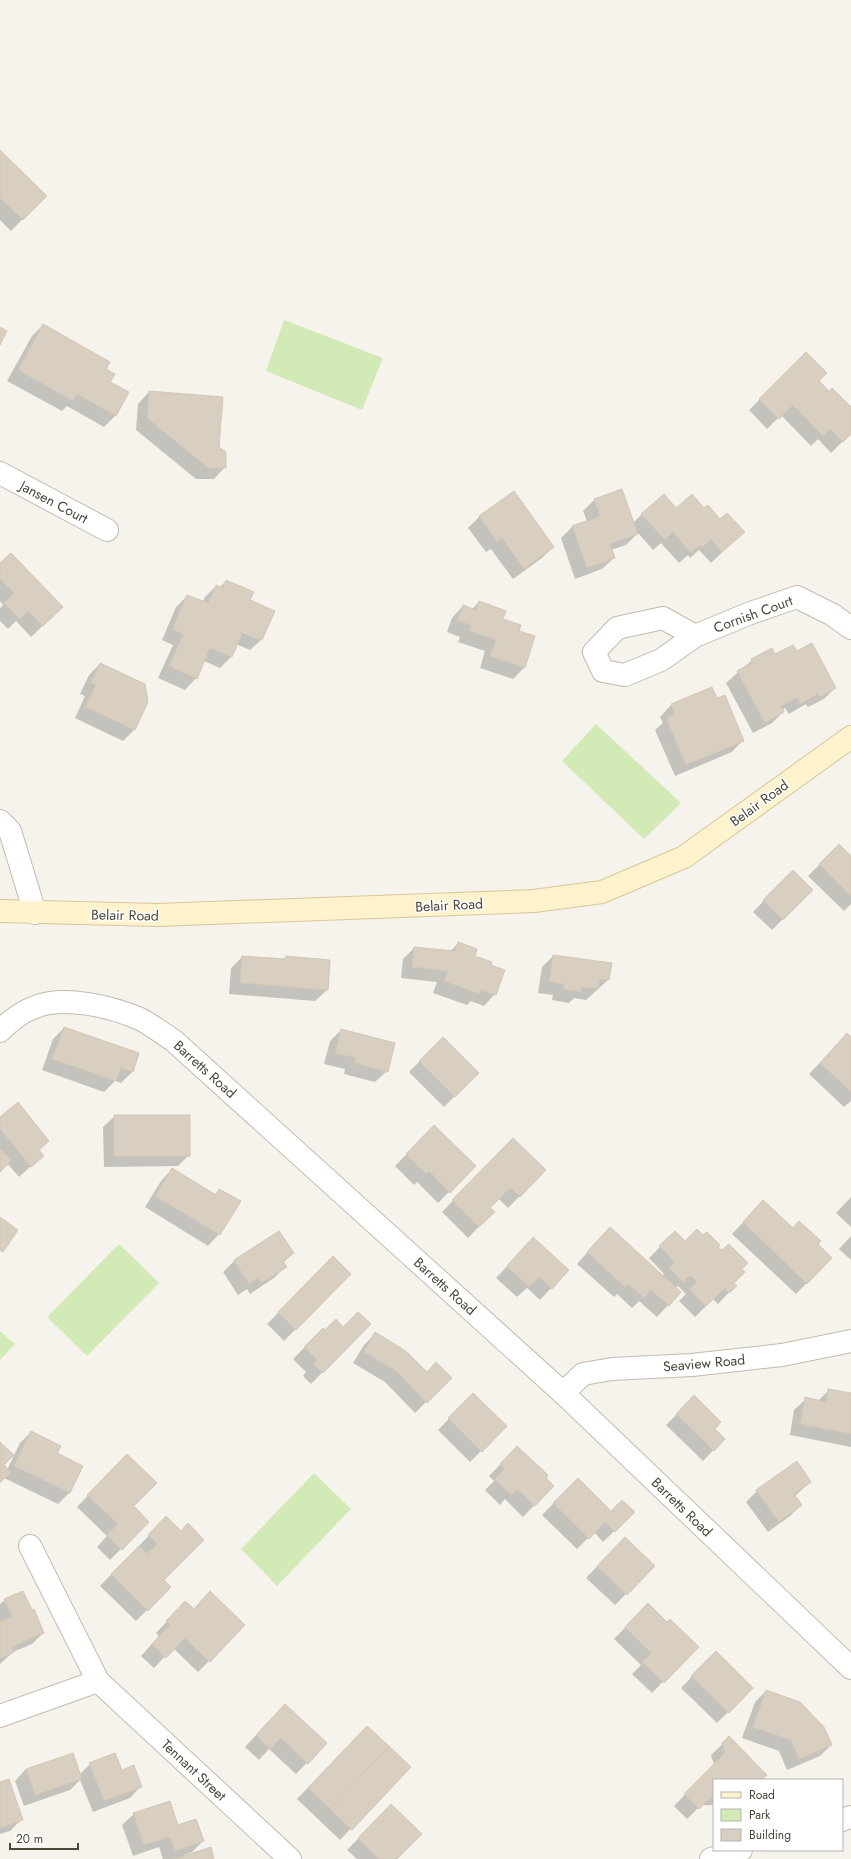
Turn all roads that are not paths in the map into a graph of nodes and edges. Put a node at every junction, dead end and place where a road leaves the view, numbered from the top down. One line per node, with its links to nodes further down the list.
1 (0, 473): 2 (street, Jansen Court)
2 (107, 530)
3 (851, 628): 4 (street, Cornish Court)
4 (695, 636)
5 (851, 737): 8 (main road, Belair Road)
6 (0, 820): 8 (street)
7 (0, 911): 8 (main road, Belair Road)
8 (35, 913)
9 (0, 1030): 11 (street, Barretts Road)
10 (851, 1341): 11 (street, Seaview Road)
11 (563, 1393): 13 (street, Barretts Road)
12 (30, 1546): 14 (street, Tennant Street)
13 (851, 1668)
14 (98, 1681): 15 (street); 17 (street, Tennant Street)
15 (0, 1716)
16 (738, 1851): 18 (street)
17 (290, 1859)
18 (711, 1859)

